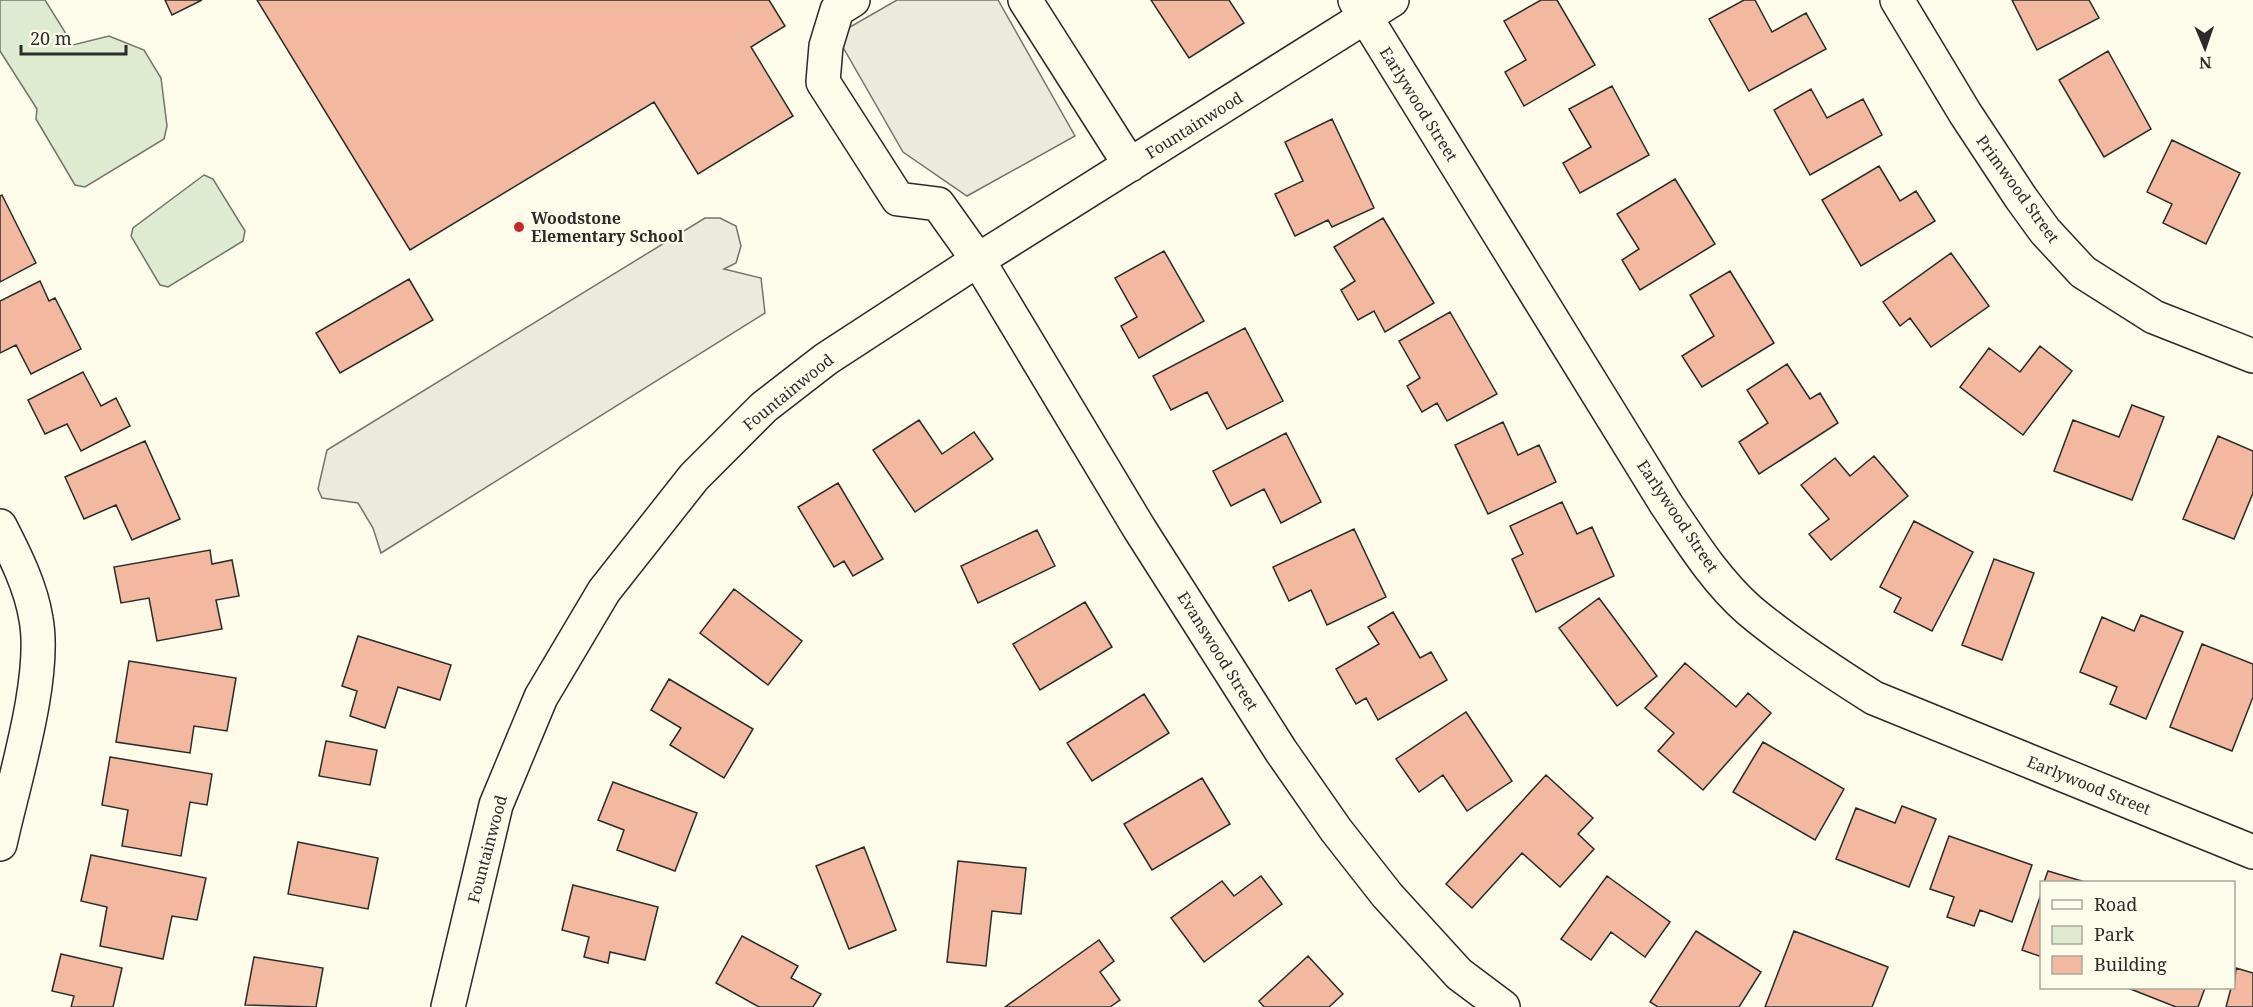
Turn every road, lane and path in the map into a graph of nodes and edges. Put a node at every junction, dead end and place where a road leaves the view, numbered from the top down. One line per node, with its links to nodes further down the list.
1 (853, 0): 6 (street, Evanswood Street)
2 (1025, 0): 5 (street)
3 (1897, 0): 7 (street, Primwood Street)
4 (1371, 6): 5 (street, Fountainwood); 10 (street, Earlywood Street)
5 (1130, 165): 6 (street, Fountainwood)
6 (978, 260): 11 (street, Fountainwood); 12 (street, Evanswood Street)
7 (2253, 356)
8 (0, 526): 9 (street)
9 (0, 844)
10 (2253, 852)
11 (448, 1007)
12 (1503, 1007)

